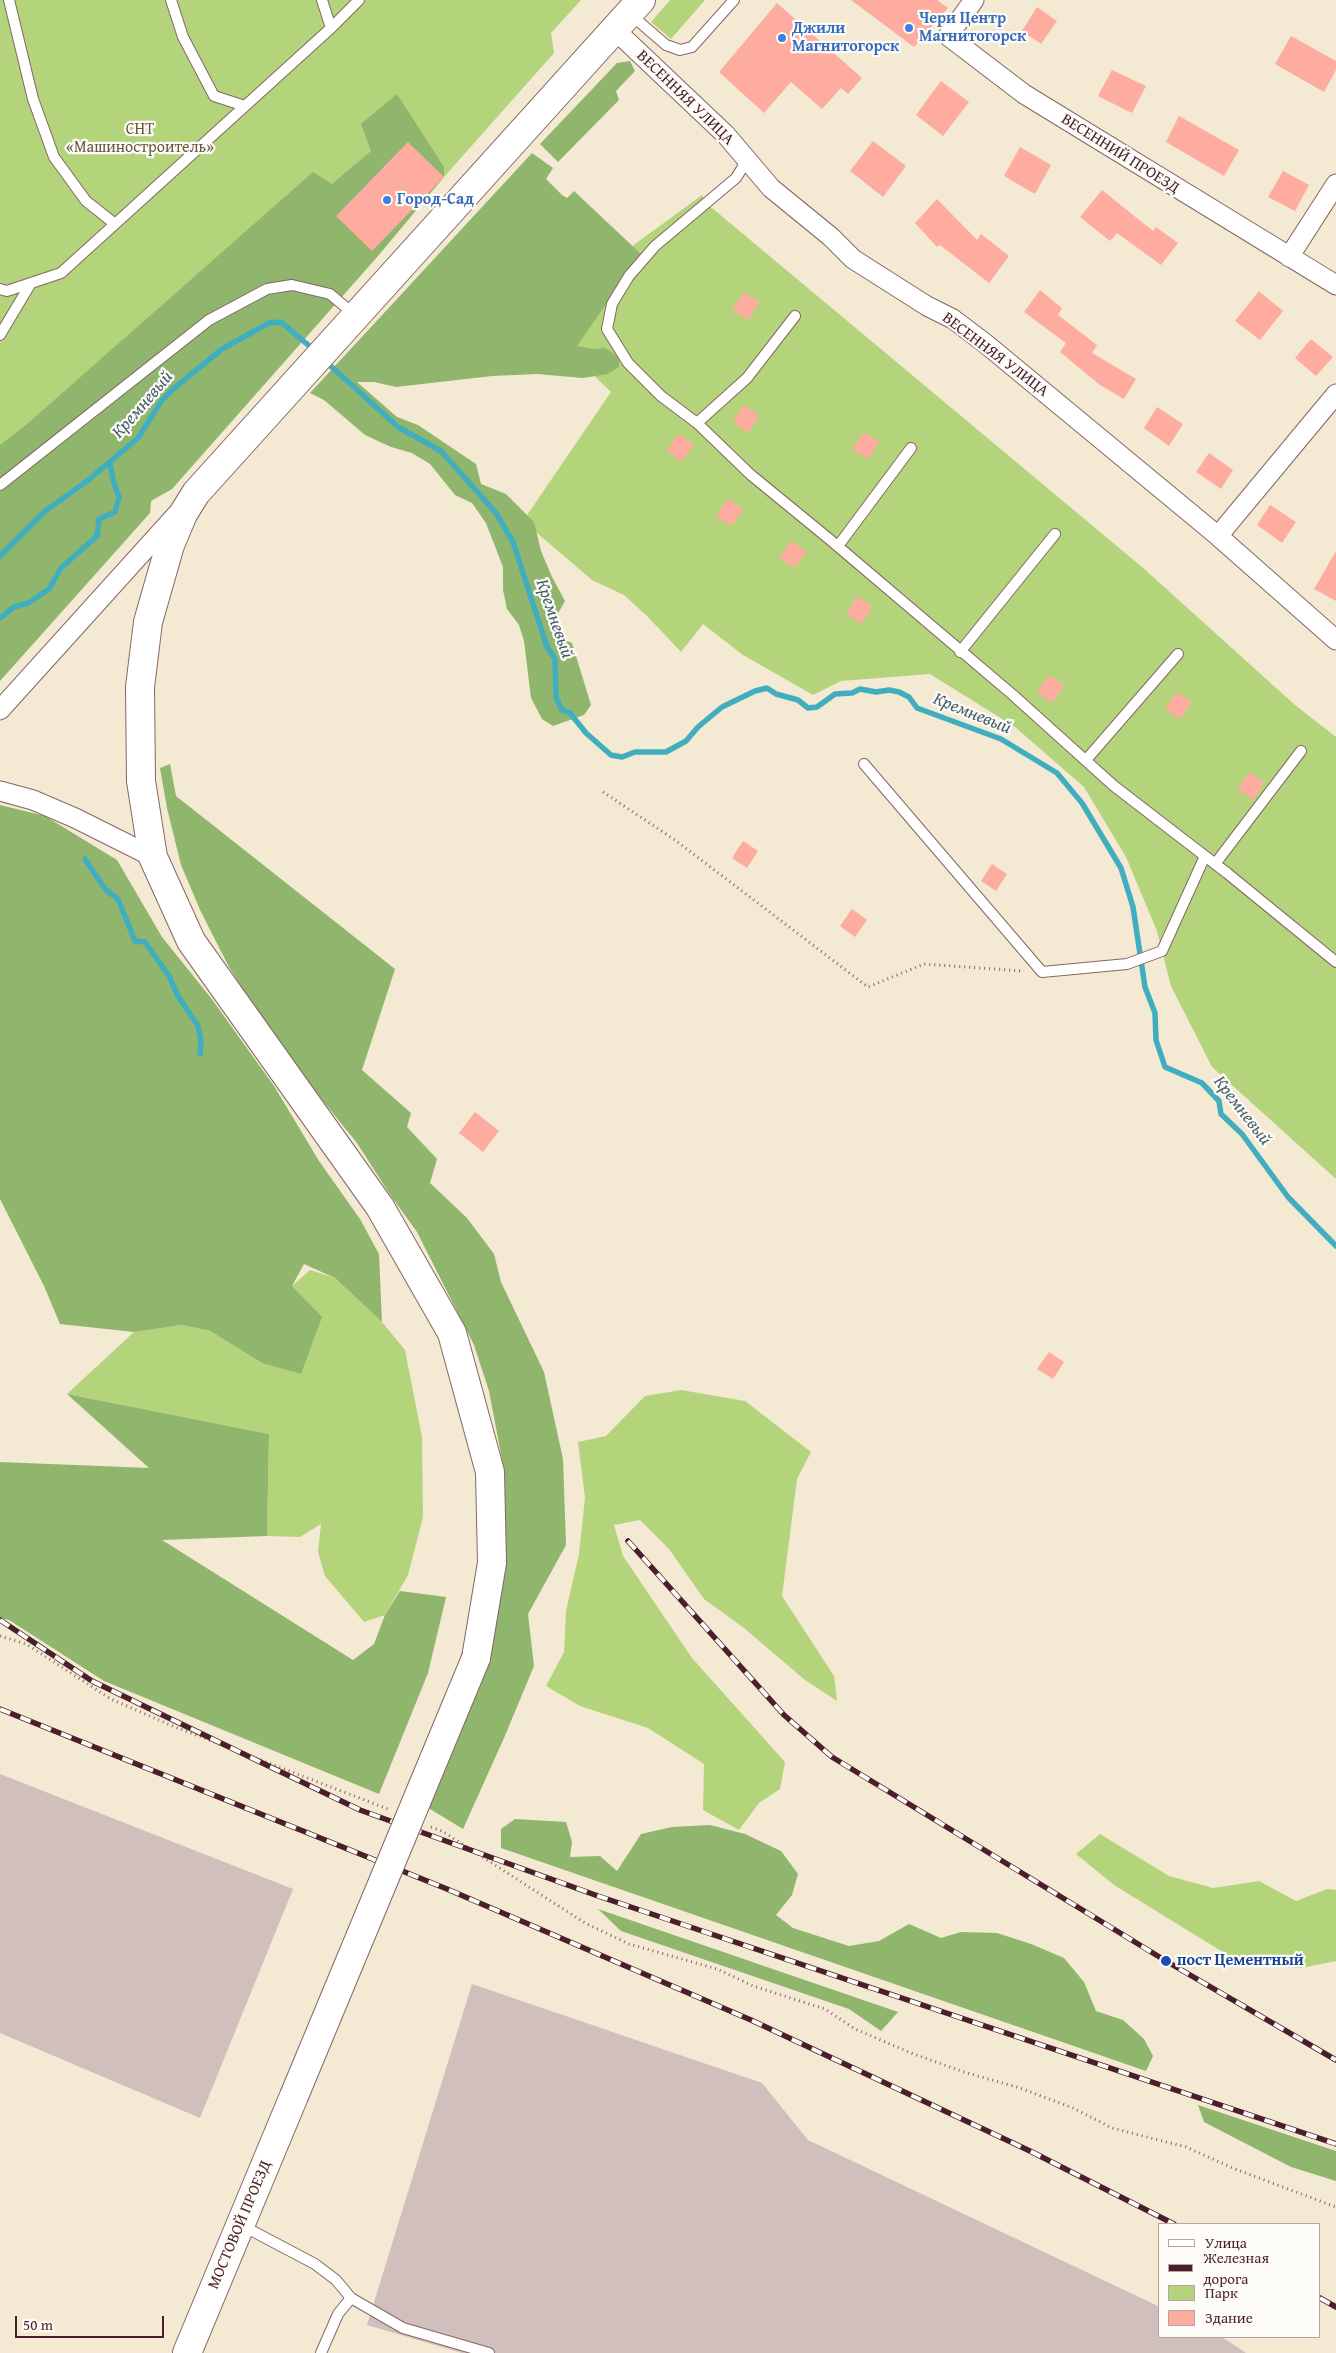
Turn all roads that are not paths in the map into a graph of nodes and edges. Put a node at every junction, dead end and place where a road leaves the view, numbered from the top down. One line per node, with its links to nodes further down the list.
1 (9, 0): 12 (lane)
2 (171, 0): 9 (lane)
3 (322, 0): 8 (lane)
4 (359, 0): 8 (lane)
5 (734, 0): 7 (lane)
6 (974, 0): 13 (street, ВЕСЕННИЙ ПРОЕЗД)
7 (628, 14): 10 (street, ВЕСЕННЯЯ УЛИЦА); 18 (main road, МОСТОВОЙ ПРОЕЗД)
8 (331, 28): 9 (lane)
9 (245, 106): 12 (lane)
10 (747, 160): 21 (lane); 26 (street, ВЕСЕННЯЯ УЛИЦА)
11 (1336, 184): 13 (street)
12 (116, 224): 14 (lane)
13 (1288, 257): 15 (street, ВЕСЕННИЙ ПРОЕЗД)
14 (30, 283): 16 (lane); 19 (lane)
15 (1336, 286)
16 (0, 290)
17 (795, 316): 21 (lane)
18 (350, 322): 23 (lane); 24 (main road, МОСТОВОЙ ПРОЕЗД)
19 (0, 335)
20 (1336, 394): 26 (street)
21 (697, 423): 27 (lane)
22 (911, 448): 27 (lane)
23 (0, 486)
24 (196, 493): 31 (street); 37 (main road, МОСТОВОЙ ПРОЕЗД)
25 (1055, 534): 29 (lane)
26 (1218, 536): 28 (street, ВЕСЕННЯЯ УЛИЦА)
27 (838, 546): 29 (lane)
28 (1336, 640)
29 (960, 652): 33 (lane)
30 (1178, 654): 33 (lane)
31 (0, 710)
32 (1301, 751): 38 (lane)
33 (1086, 760): 36 (lane)
34 (864, 764): 36 (lane)
35 (0, 791): 37 (street)
36 (1204, 856): 38 (lane)
37 (153, 857): 40 (main road, МОСТОВОЙ ПРОЕЗД, bridge)
38 (1215, 864): 39 (lane)
39 (1336, 962)
40 (240, 2224): 41 (lane); 42 (main road, МОСТОВОЙ ПРОЕЗД)
41 (351, 2298): 43 (lane); 44 (lane)
42 (187, 2353)
43 (321, 2353)
44 (489, 2353)

